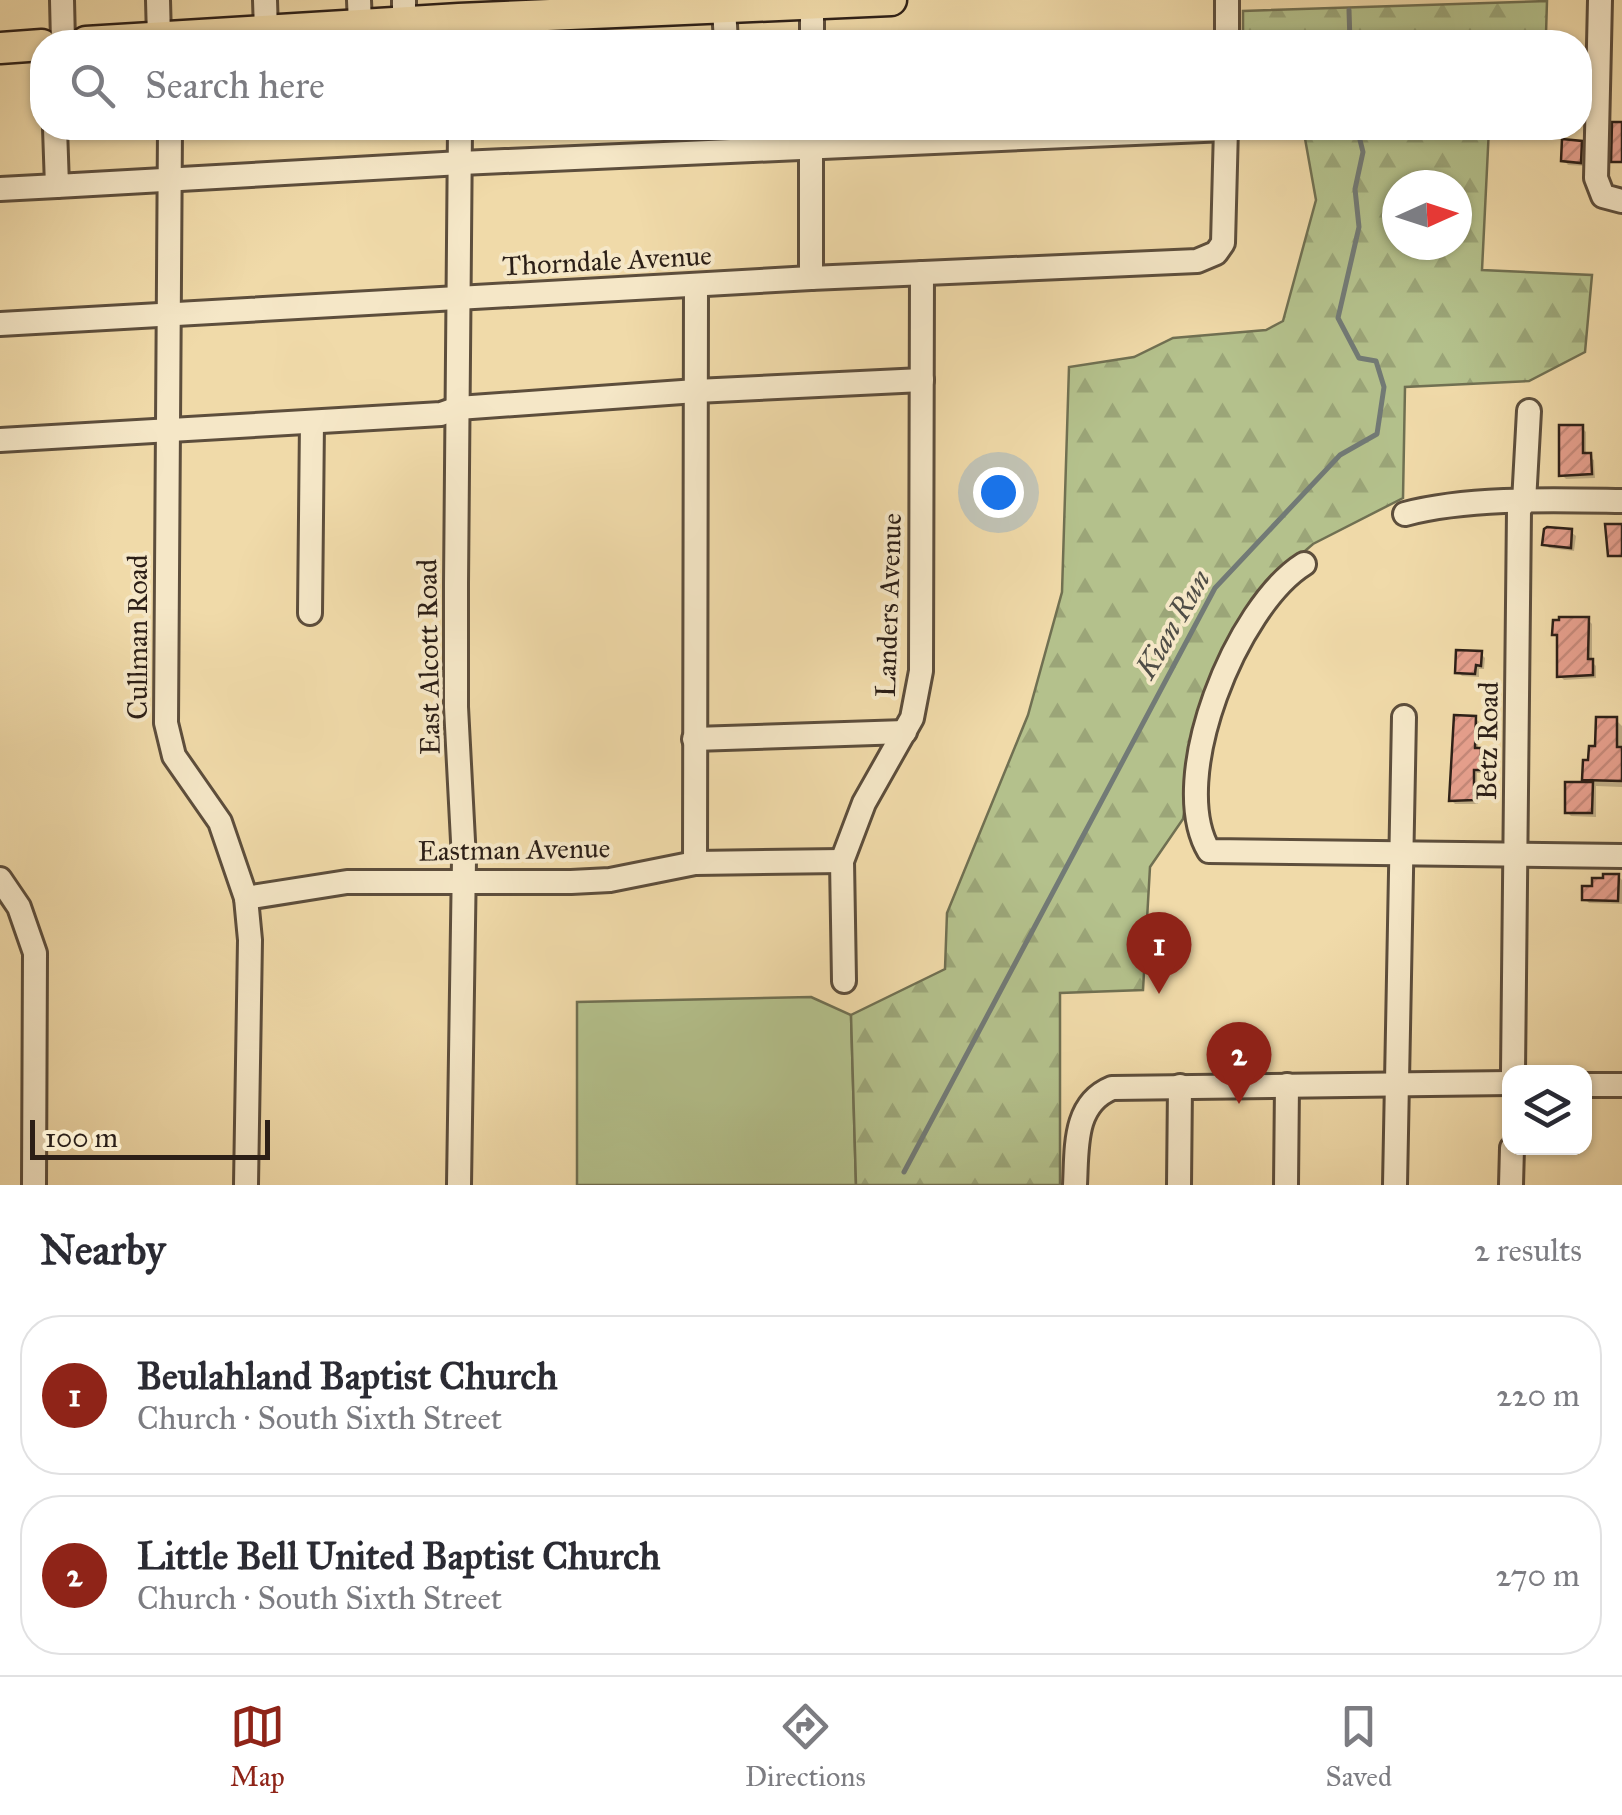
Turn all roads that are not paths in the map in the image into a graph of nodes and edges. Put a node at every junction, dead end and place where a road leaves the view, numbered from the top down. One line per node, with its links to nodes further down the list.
1 (62, 0): 12 (street)
2 (158, 0): 13 (street)
3 (265, 0): 14 (street)
4 (890, 0): 7 (main road)
5 (1227, 0): 20 (street)
6 (1600, 0): 33 (street)
7 (812, 2): 9 (main road); 19 (street)
8 (582, 7): 9 (main road); 17 (main road)
9 (724, 8): 18 (street)
10 (404, 11): 11 (main road); 16 (main road)
11 (360, 13): 15 (main road)
12 (63, 30)
13 (164, 30)
14 (266, 30)
15 (276, 30)
16 (457, 30)
17 (465, 30)
18 (725, 30)
19 (812, 30)
20 (1227, 30)
21 (30, 46): 22 (main road)
22 (0, 48)
23 (55, 140): 31 (street)
24 (170, 140): 30 (street, Cullman Road)
25 (460, 140): 29 (street, East Alcott Road)
26 (720, 140): 29 (street)
27 (811, 140): 35 (street)
28 (1226, 140): 34 (street, Thorndale Avenue)
29 (460, 163): 30 (street); 37 (street, East Alcott Road)
30 (170, 181): 31 (street); 38 (street, Cullman Road)
31 (57, 186): 32 (street)
32 (0, 190)
33 (1622, 201)
34 (922, 273): 35 (street, Thorndale Avenue); 40 (street, Landers Avenue)
35 (811, 278): 36 (street, Thorndale Avenue)
36 (696, 285): 37 (street, Thorndale Avenue); 41 (street)
37 (459, 298): 38 (street, Thorndale Avenue); 42 (street, East Alcott Road)
38 (167, 314): 39 (street, Thorndale Avenue); 45 (street, Cullman Road)
39 (0, 324)
40 (922, 380): 41 (street); 53 (street, Landers Avenue)
41 (696, 390): 42 (street); 54 (street)
42 (458, 408): 44 (street); 61 (street, East Alcott Road)
43 (1529, 412): 48 (street, Betz Road)
44 (312, 422): 45 (street); 51 (street)
45 (168, 430): 46 (street); 62 (street, Cullman Road)
46 (0, 440)
47 (1622, 501): 48 (street)
48 (1524, 502): 49 (street); 56 (street, Betz Road)
49 (1405, 514)
50 (1304, 564): 55 (street)
51 (310, 612)
52 (1404, 716): 55 (street)
53 (905, 732): 54 (street); 58 (street, Landers Avenue)
54 (694, 739): 59 (street)
55 (1400, 854): 56 (street); 65 (street)
56 (1515, 854): 57 (street); 64 (street, Betz Road)
57 (1622, 856)
58 (842, 861): 59 (street, Eastman Avenue); 63 (street, Landers Avenue)
59 (694, 863): 61 (street, Eastman Avenue)
60 (0, 879): 72 (street)
61 (464, 881): 62 (street, Eastman Avenue); 74 (street, East Alcott Road)
62 (246, 898): 73 (street, Cullman Road)
63 (844, 981)
64 (1513, 1065)
65 (1397, 1082): 66 (street); 67 (street); 78 (street)
66 (1502, 1083)
67 (1287, 1084): 70 (street); 77 (street)
68 (1592, 1085): 69 (street)
69 (1622, 1085)
70 (1180, 1086): 75 (street); 76 (street)
71 (1512, 1155): 79 (street)
72 (34, 1185)
73 (246, 1185)
74 (459, 1185)
75 (1075, 1185)
76 (1179, 1185)
77 (1286, 1185)
78 (1395, 1185)
79 (1512, 1185)

